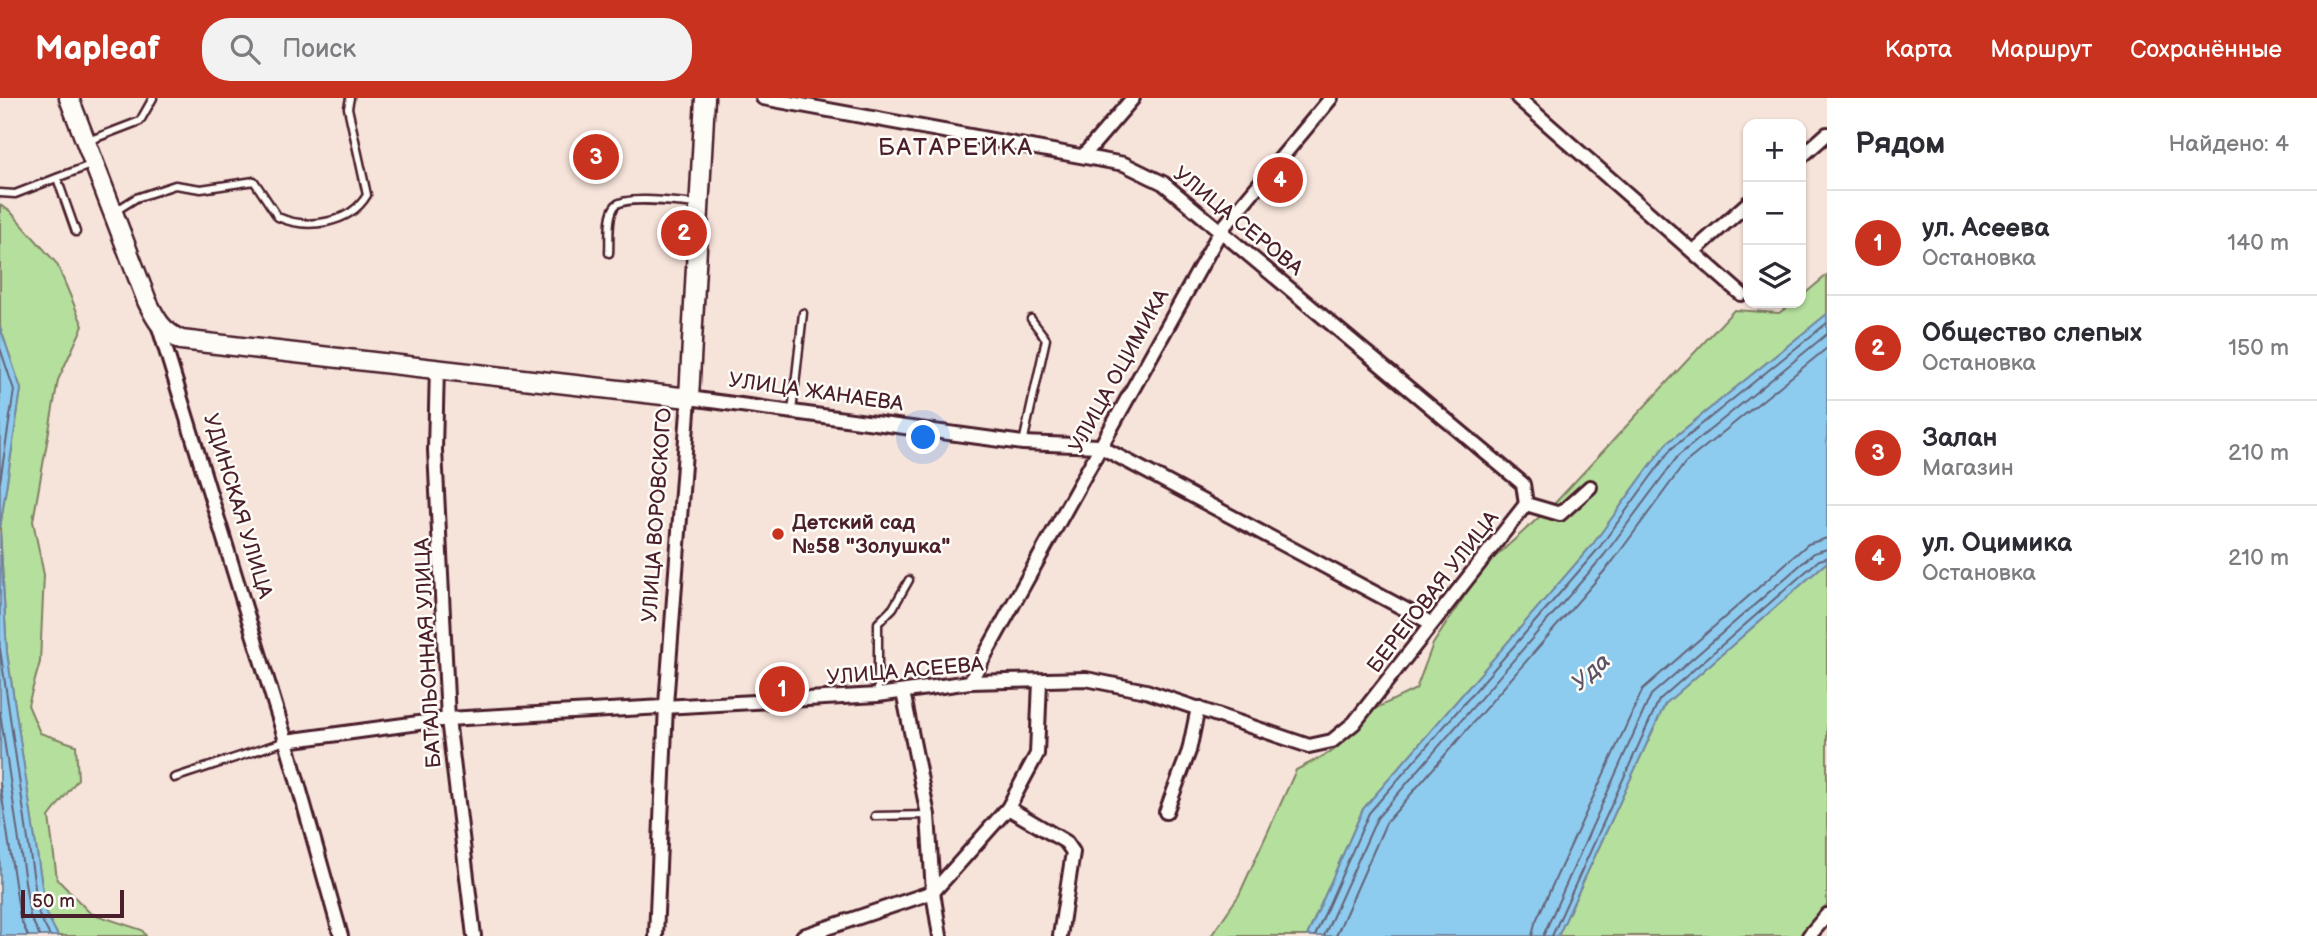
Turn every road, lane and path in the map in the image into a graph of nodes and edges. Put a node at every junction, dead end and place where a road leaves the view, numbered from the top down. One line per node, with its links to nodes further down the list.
1 (69, 98): 10 (street, УДИНСКАЯ УЛИЦА)
2 (153, 98): 10 (lane)
3 (350, 98): 18 (lane)
4 (705, 98): 16 (street, УЛИЦА ВОРОВСКОГО)
5 (763, 98): 12 (street, УЛИЦА СЕРОВА)
6 (1133, 98): 12 (street)
7 (1331, 98): 19 (street, УЛИЦА ОЦИМИКА)
8 (1518, 98): 21 (street)
9 (1827, 134): 11 (street)
10 (86, 141): 13 (street, УДИНСКАЯ УЛИЦА)
11 (1806, 153)
12 (1083, 156): 19 (street, УЛИЦА СЕРОВА)
13 (94, 163): 14 (lane); 18 (street, УДИНСКАЯ УЛИЦА)
14 (57, 178): 15 (lane); 20 (lane)
15 (0, 192)
16 (699, 204): 22 (lane); 28 (street, УЛИЦА ВОРОВСКОГО)
17 (1743, 207): 21 (street)
18 (113, 212): 26 (street, УДИНСКАЯ УЛИЦА)
19 (1221, 230): 31 (street, УЛИЦА ОЦИМИКА); 33 (street, УЛИЦА СЕРОВА)
20 (76, 232)
21 (1695, 250): 23 (street)
22 (610, 253)
23 (1741, 294)
24 (803, 313): 29 (lane)
25 (1031, 319): 30 (lane)
26 (158, 324): 27 (street, УЛИЦА ЖАНАЕВА); 43 (street, УДИНСКАЯ УЛИЦА)
27 (437, 367): 28 (street, УЛИЦА ЖАНАЕВА); 42 (street, БАТАЛЬОННАЯ УЛИЦА)
28 (689, 398): 29 (street, УЛИЦА ЖАНАЕВА); 40 (street, УЛИЦА ВОРОВСКОГО)
29 (792, 412): 30 (street, УЛИЦА ЖАНАЕВА)
30 (1023, 443): 31 (street, УЛИЦА ЖАНАЕВА)
31 (1099, 446): 35 (street, УЛИЦА ЖАНАЕВА); 37 (street, УЛИЦА ОЦИМИКА)
32 (1590, 487): 33 (street, БЕРЕГОВАЯ УЛИЦА)
33 (1526, 504): 35 (street, БЕРЕГОВАЯ УЛИЦА)
34 (909, 580): 39 (lane)
35 (1432, 623): 44 (street, БЕРЕГОВАЯ УЛИЦА)
36 (1040, 681): 37 (street, УЛИЦА АСЕЕВА); 41 (street, УЛИЦА АСЕЕВА); 46 (street)
37 (970, 682): 38 (street, УЛИЦА АСЕЕВА)
38 (903, 692): 39 (street, УЛИЦА АСЕЕВА); 48 (street)
39 (878, 695): 40 (street, УЛИЦА АСЕЕВА)
40 (666, 705): 42 (street, УЛИЦА АСЕЕВА); 54 (street, УЛИЦА ВОРОВСКОГО)
41 (1198, 708): 44 (street, УЛИЦА АСЕЕВА); 47 (street)
42 (448, 719): 43 (street, УЛИЦА АСЕЕВА); 53 (street, БАТАЛЬОННАЯ УЛИЦА)
43 (286, 741): 45 (lane); 52 (street, УДИНСКАЯ УЛИЦА)
44 (1309, 746)
45 (174, 778)
46 (1008, 808): 50 (street); 57 (street)
47 (1166, 812)
48 (928, 815): 49 (lane); 50 (street)
49 (875, 816)
50 (933, 892): 55 (street); 56 (street)
51 (1827, 915): 58 (street)
52 (341, 936)
53 (474, 936)
54 (656, 936)
55 (803, 936)
56 (940, 936)
57 (1060, 936)
58 (1809, 936)

